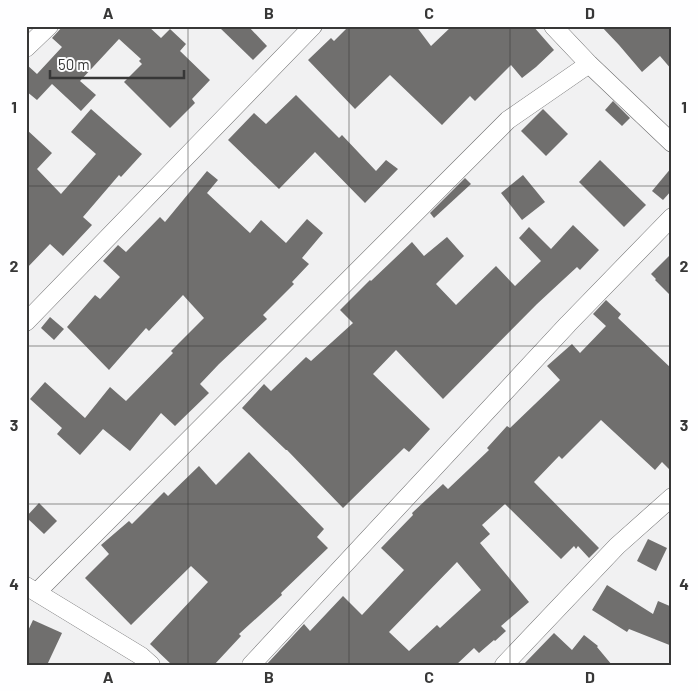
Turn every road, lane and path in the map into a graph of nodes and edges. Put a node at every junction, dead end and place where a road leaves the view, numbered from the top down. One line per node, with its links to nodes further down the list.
1 (49, 26): 4 (street)
2 (313, 26): 8 (street)
3 (553, 26): 5 (street)
4 (26, 48)
5 (589, 64): 6 (street); 10 (street)
6 (672, 142)
7 (672, 217): 12 (street)
8 (26, 322)
9 (672, 497): 13 (street)
10 (32, 589): 11 (street)
11 (151, 665)
12 (251, 665)
13 (504, 665)

